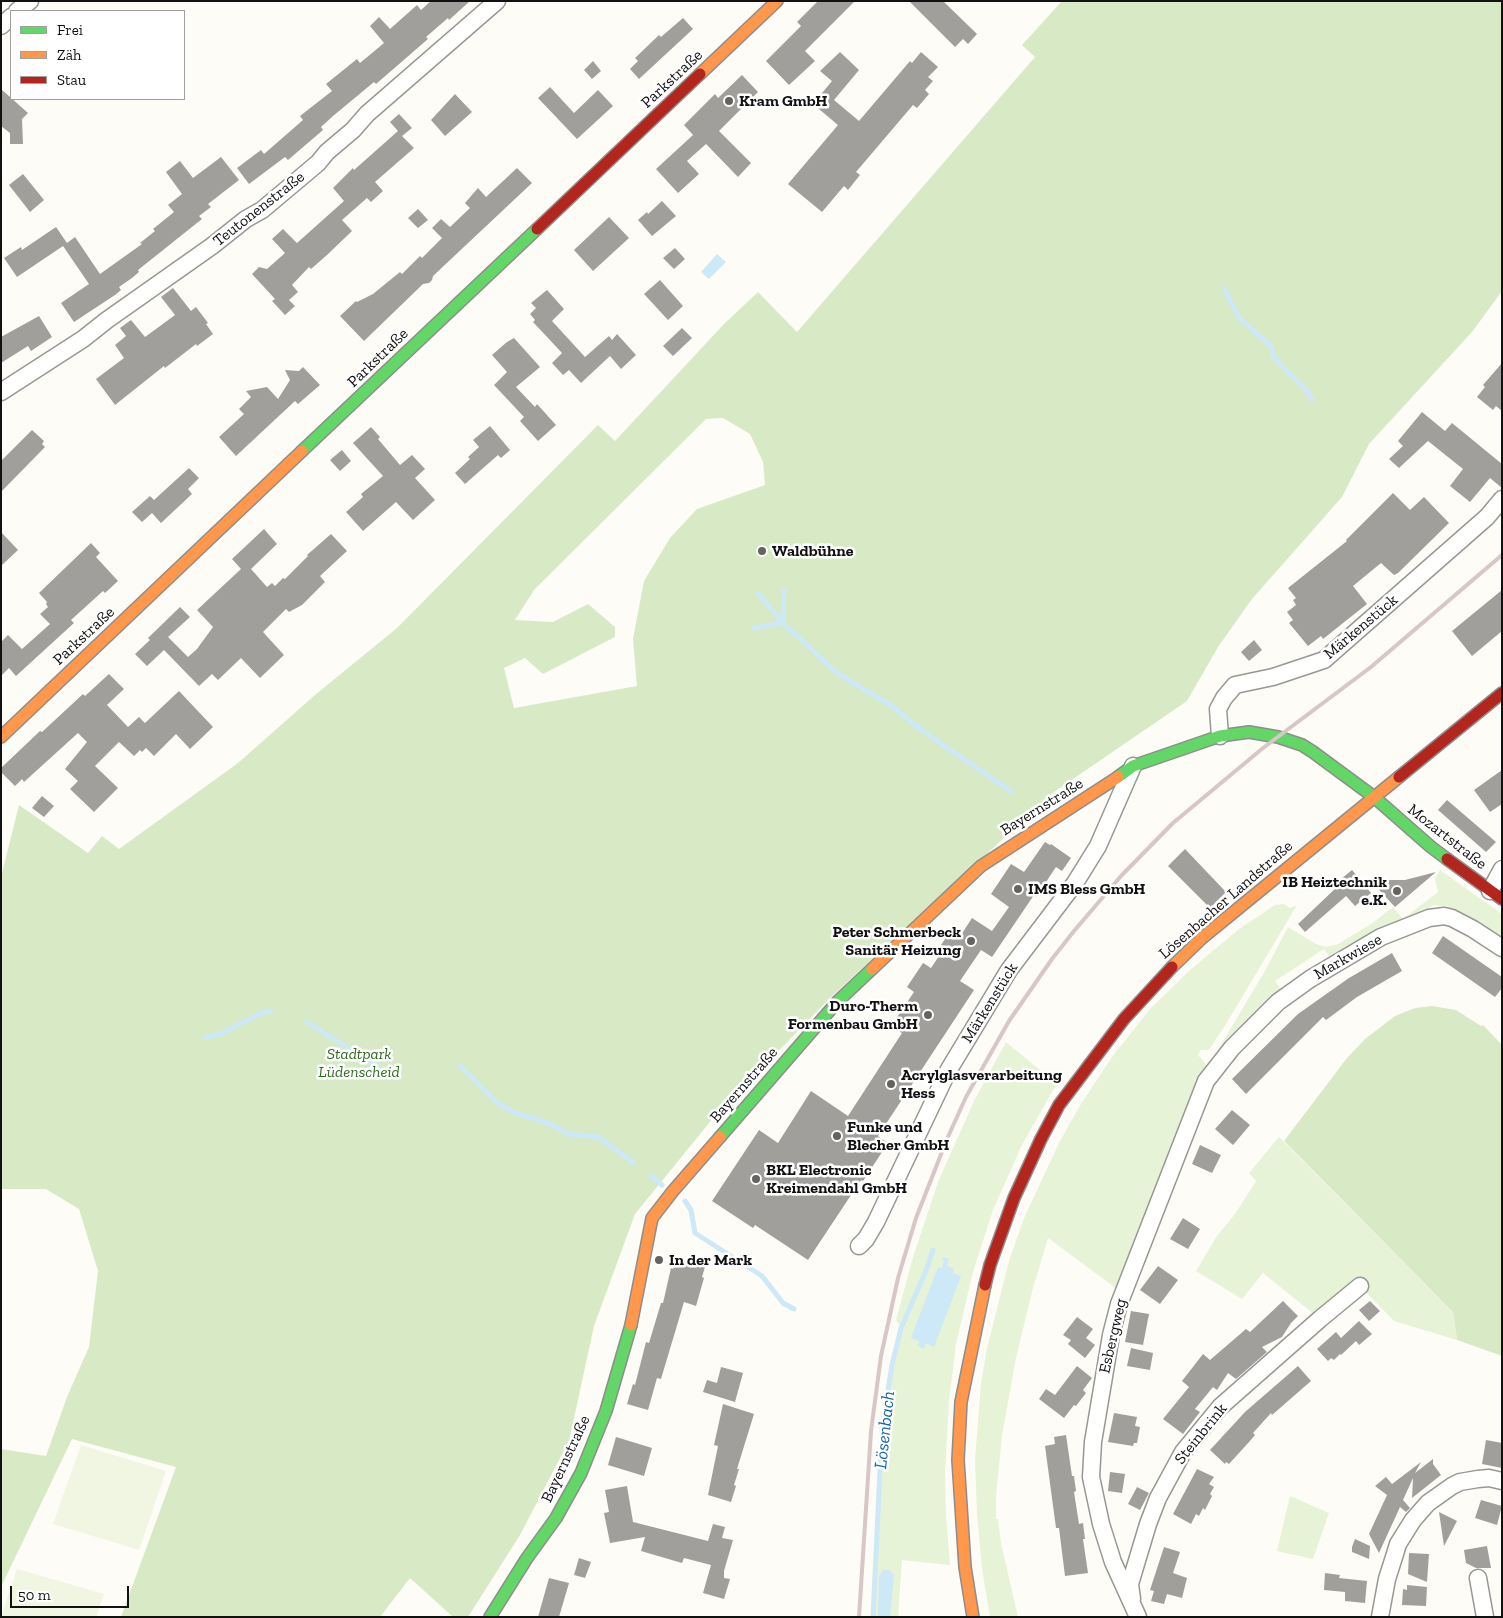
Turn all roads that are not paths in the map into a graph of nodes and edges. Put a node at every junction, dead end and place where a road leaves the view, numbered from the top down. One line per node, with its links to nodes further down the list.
1 (30, 1): 4 (street)
2 (496, 1): 5 (street, Teutonenstraße)
3 (777, 1): 9 (street, Parkstraße)
4 (18, 10)
5 (1, 392)
6 (1502, 499): 8 (street, Märkenstück)
7 (1502, 693): 11 (street, Lösenbacher Landstraße)
8 (1220, 736): 10 (street, Bayernstraße); 11 (street)
9 (1, 737)
10 (1133, 766): 16 (street, Märkenstück); 21 (street, Bayernstraße)
11 (1374, 798): 13 (street, Mozartstraße); 22 (street, Lösenbacher Landstraße)
12 (1502, 869): 13 (street)
13 (1496, 895)
14 (1502, 948): 15 (street, Markwiese)
15 (1218, 1067): 20 (street, Esbergweg)
16 (859, 1246)
17 (1360, 1286): 20 (street, Steinbrink)
18 (1502, 1481): 23 (street)
19 (1478, 1578): 24 (street)
20 (1135, 1610)
21 (490, 1617)
22 (973, 1617)
23 (1380, 1617)
24 (1485, 1617)

